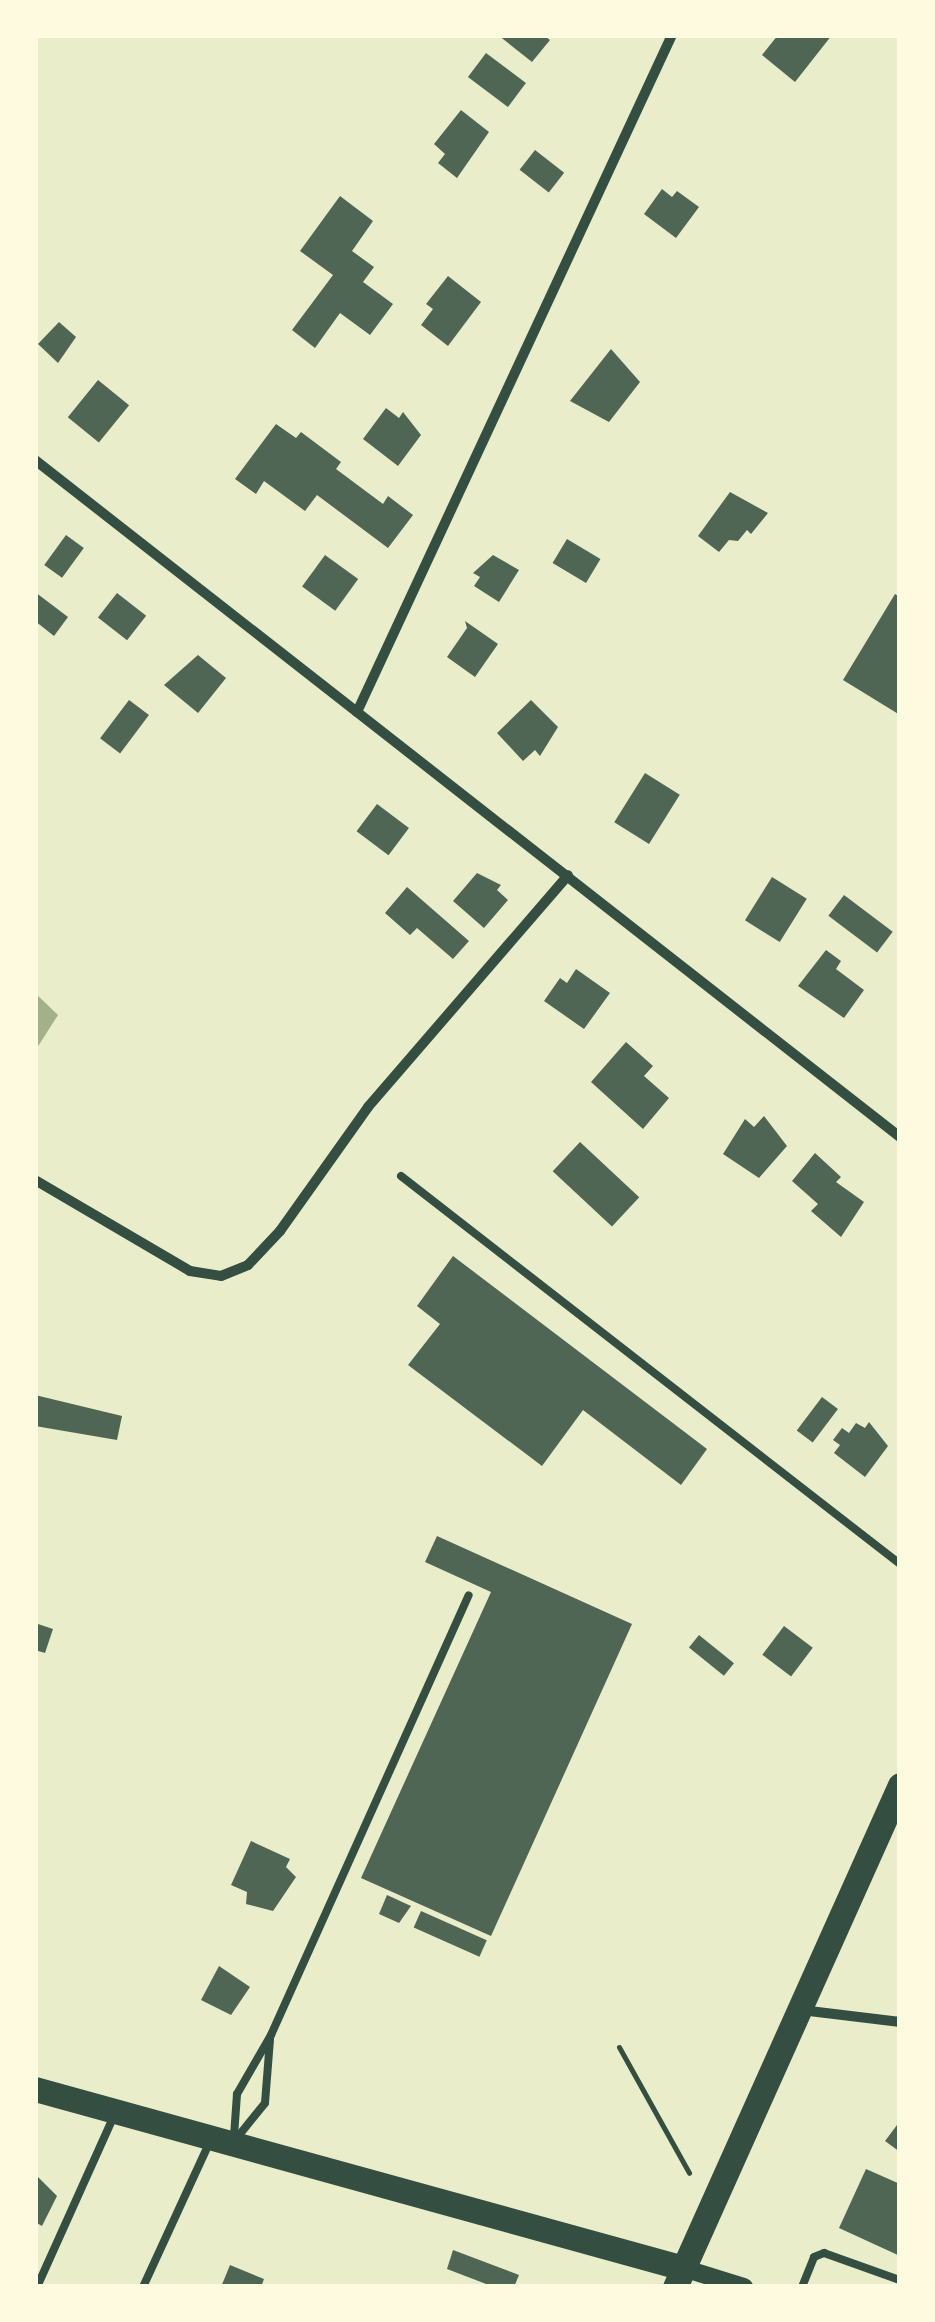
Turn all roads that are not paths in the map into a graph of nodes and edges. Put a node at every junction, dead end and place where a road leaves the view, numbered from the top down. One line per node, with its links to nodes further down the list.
1 (672, 35): 3 (street)
2 (35, 460): 3 (street)
3 (357, 712): 4 (street)
4 (568, 875): 5 (street); 7 (street)
5 (900, 1137)
6 (402, 1176): 8 (lane)
7 (35, 1180)
8 (900, 1564)
9 (469, 1595): 13 (lane)
10 (900, 1785): 11 (main road)
11 (800, 2009): 12 (street); 17 (main road)
12 (900, 2022)
13 (271, 2035): 16 (lane); 16 (lane)
14 (35, 2088): 15 (main road)
15 (116, 2110): 16 (main road); 19 (lane)
16 (224, 2138): 17 (main road); 20 (lane)
17 (679, 2278): 21 (street)
18 (900, 2280): 22 (lane)
19 (37, 2287)
20 (143, 2287)
21 (744, 2287)
22 (802, 2287)

